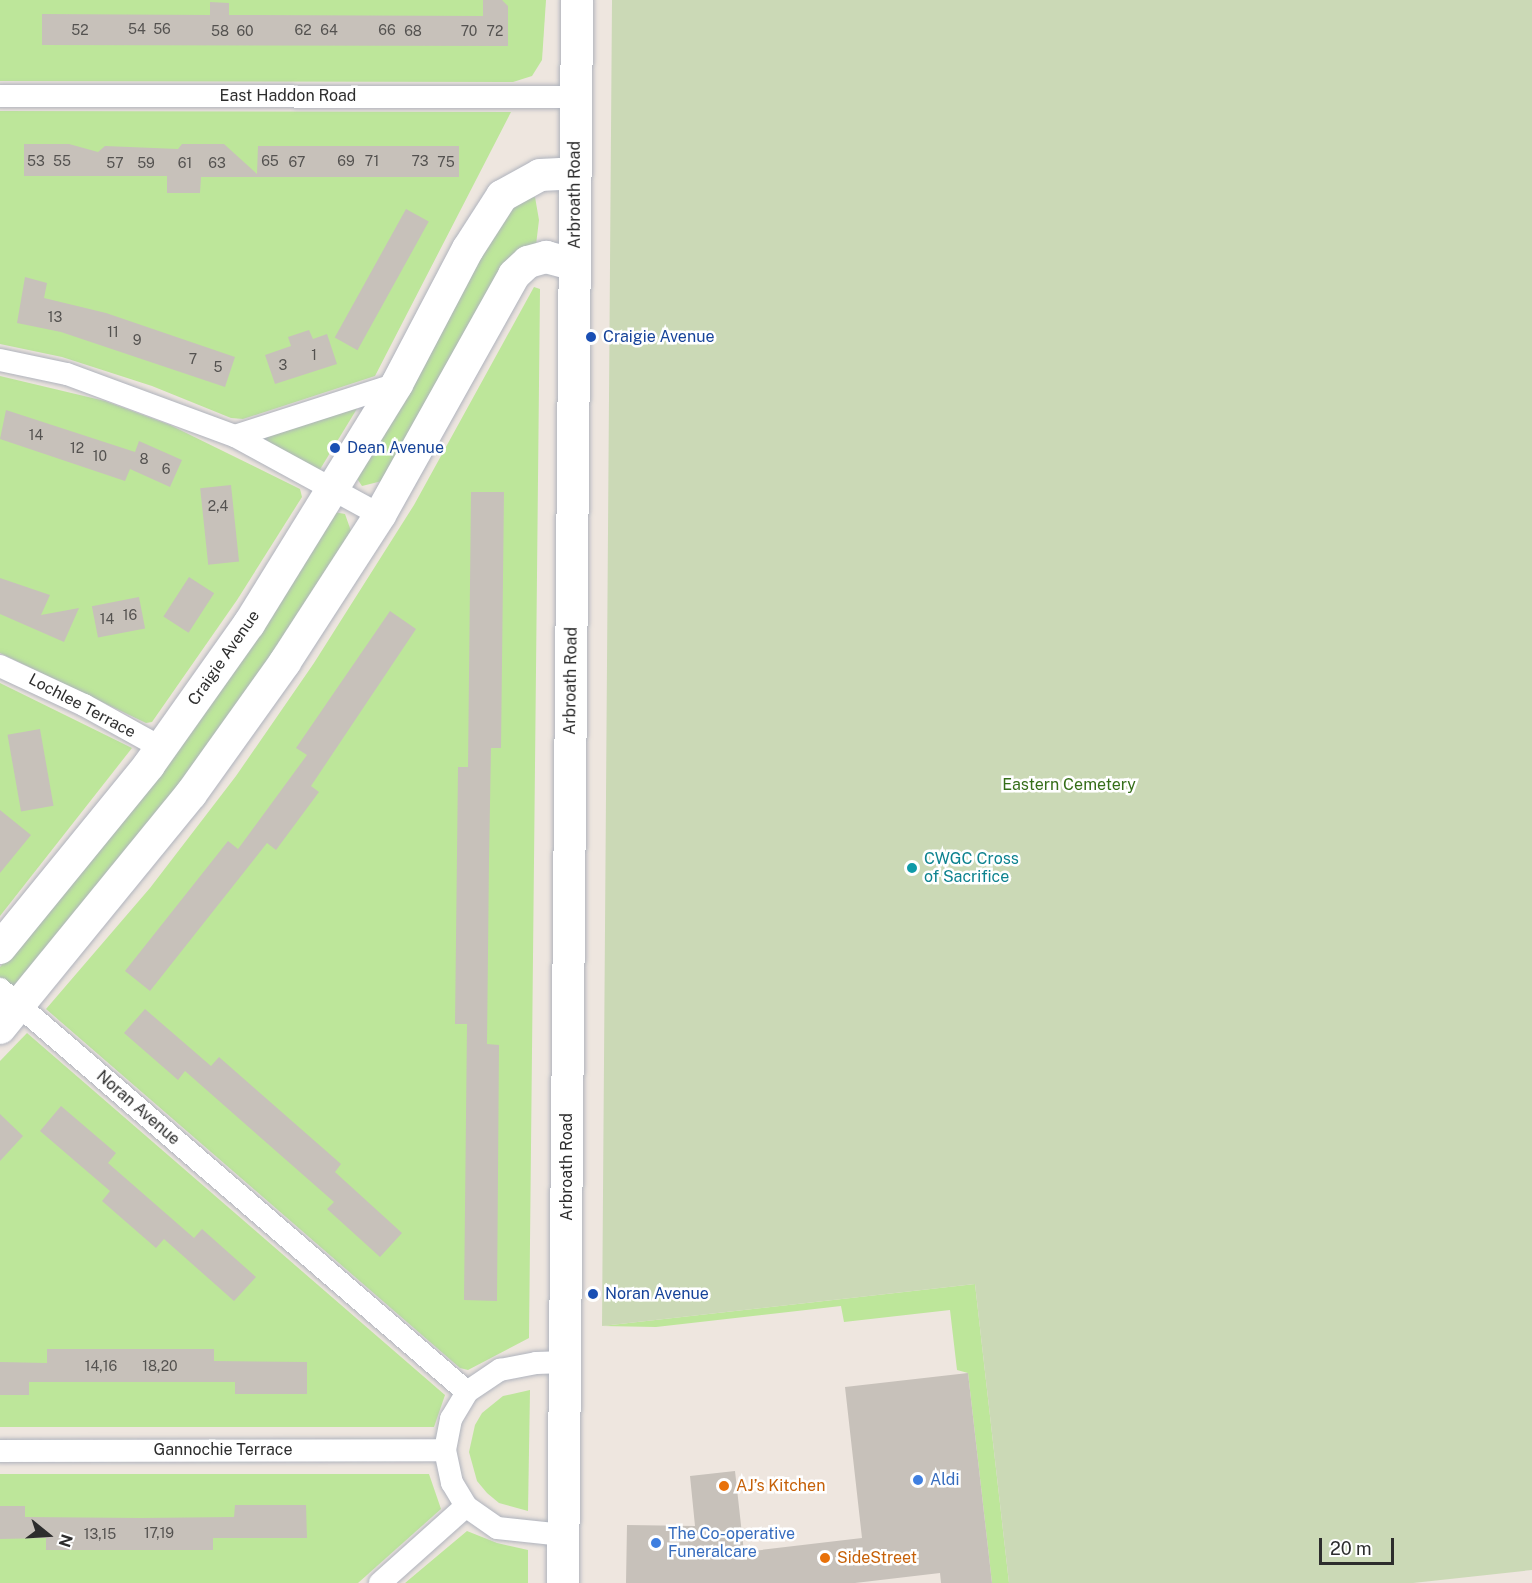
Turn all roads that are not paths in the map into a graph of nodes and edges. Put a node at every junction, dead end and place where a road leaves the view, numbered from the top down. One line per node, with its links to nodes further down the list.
1 (577, 0): 3 (street, Arbroath Road)
2 (0, 96): 3 (street, East Haddon Road)
3 (576, 97): 4 (street, Arbroath Road)
4 (575, 173): 5 (street, Arbroath Road); 7 (street, Craigie Avenue)
5 (575, 265): 10 (street); 15 (street, Arbroath Road)
6 (0, 360): 8 (street)
7 (397, 384): 8 (street); 9 (street, Craigie Avenue)
8 (236, 436): 9 (street)
9 (334, 489): 10 (street); 12 (street, Craigie Avenue)
10 (380, 515): 14 (street)
11 (0, 666): 12 (street, Lochlee Terrace)
12 (162, 748): 13 (street, Craigie Avenue)
13 (0, 948)
14 (7, 1008): 16 (street, Noran Avenue)
15 (566, 1362): 16 (street); 20 (street, Arbroath Road)
16 (467, 1392): 17 (street)
17 (446, 1450): 18 (street, Gannochie Terrace); 19 (street)
18 (0, 1451)
19 (466, 1506): 20 (street); 21 (street)
20 (563, 1535): 22 (street, Arbroath Road)
21 (380, 1583)
22 (563, 1583)

